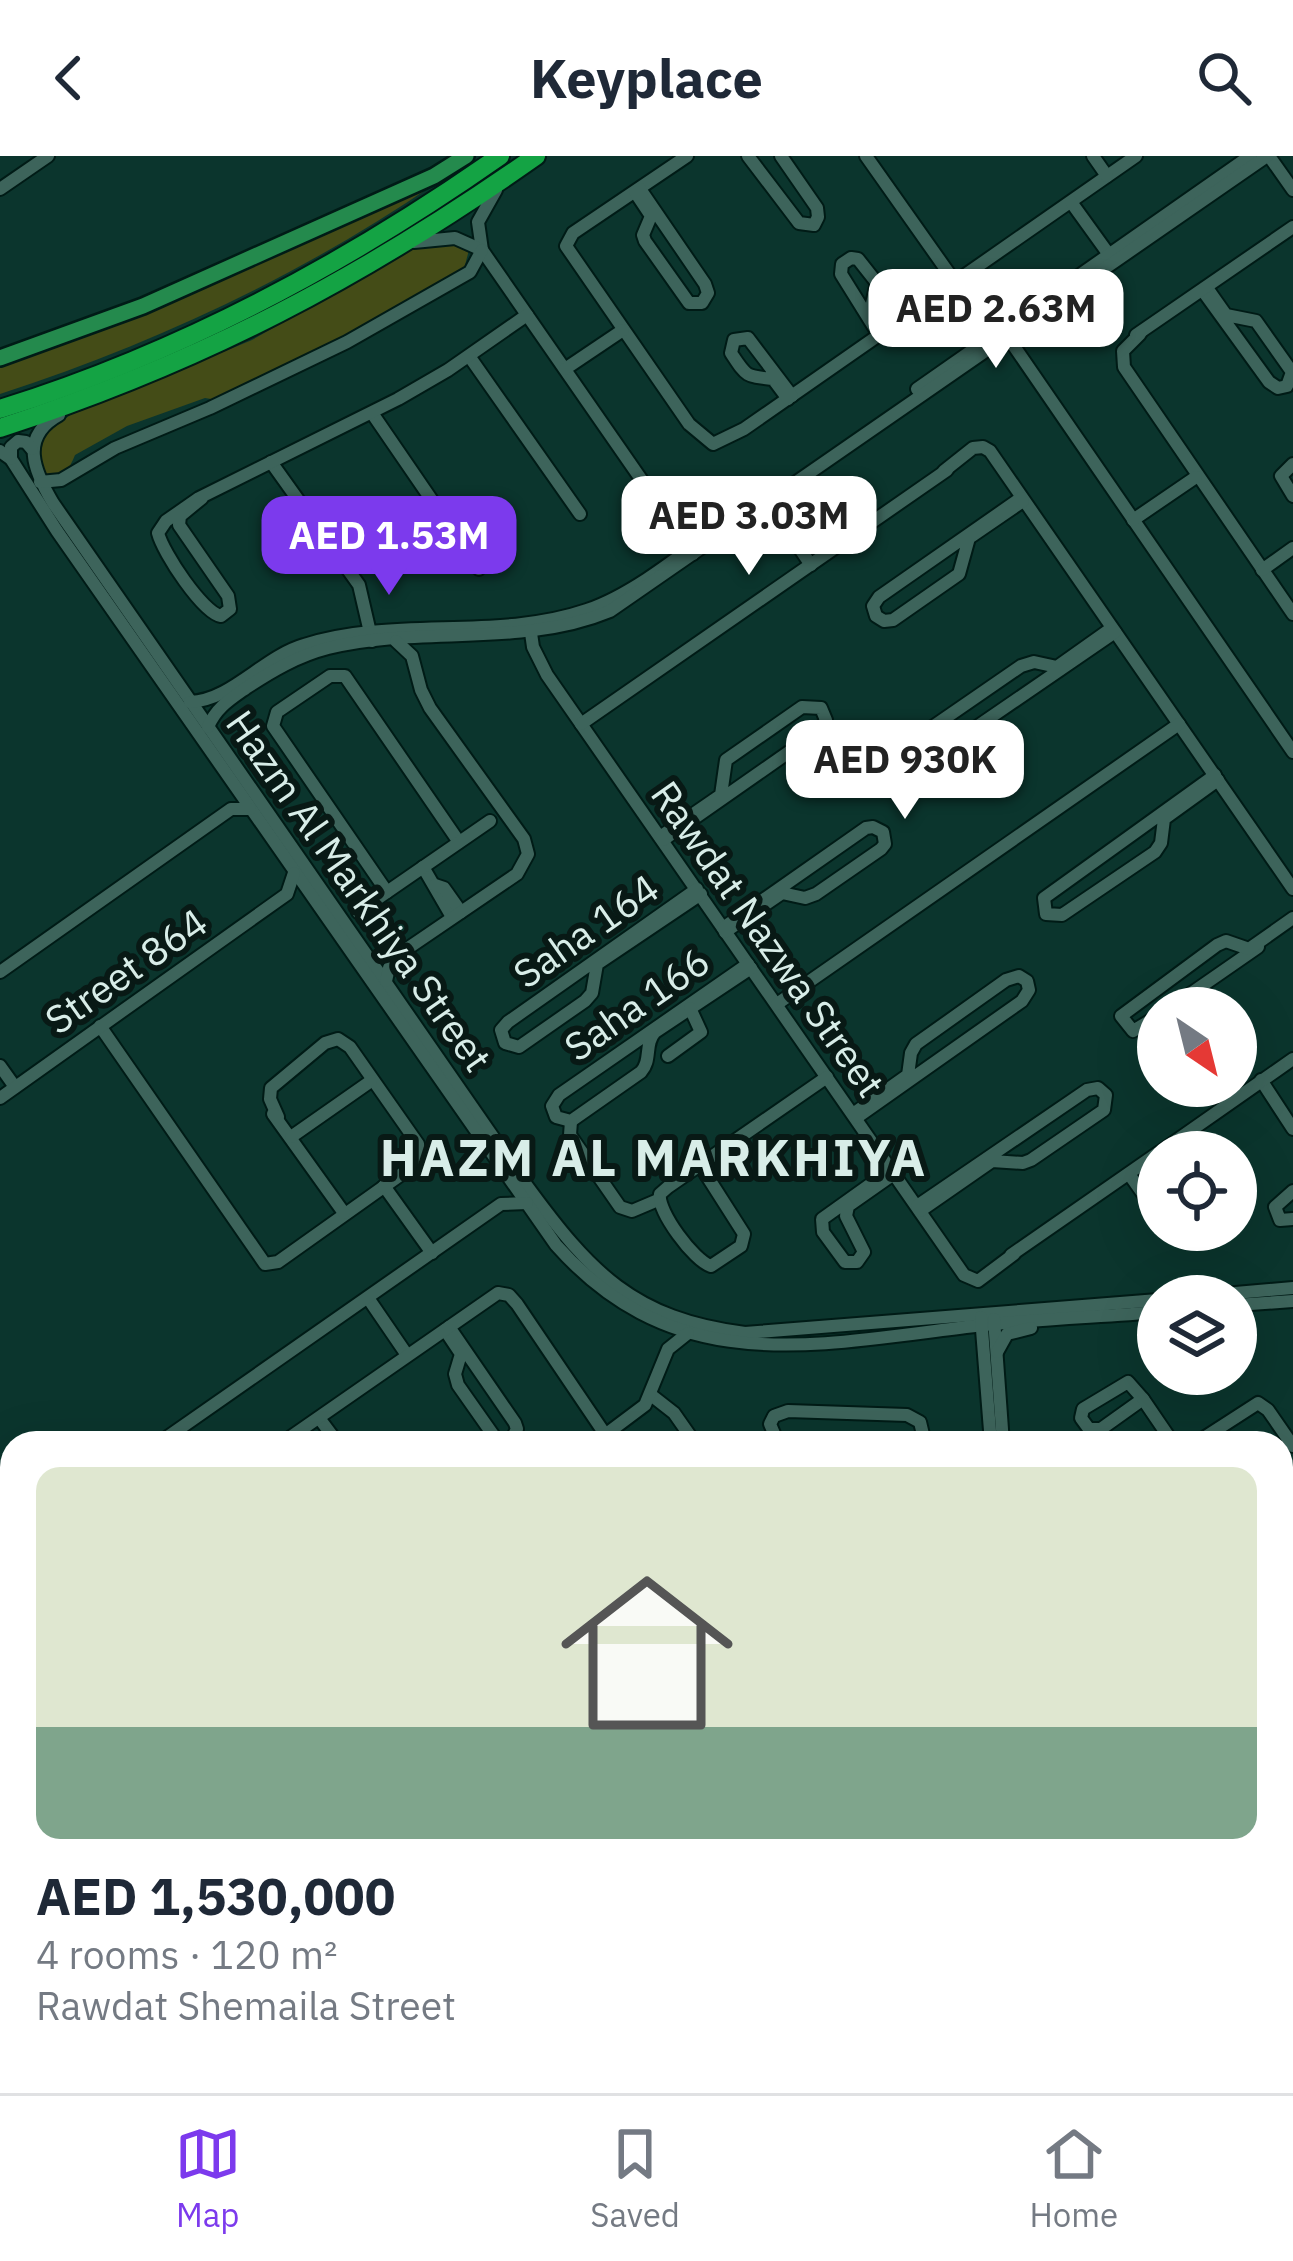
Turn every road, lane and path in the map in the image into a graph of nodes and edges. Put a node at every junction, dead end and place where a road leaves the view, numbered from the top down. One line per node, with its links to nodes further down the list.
1 (48, 156): 15 (street)
2 (500, 156): 19 (highway)
3 (536, 156): 14 (highway)
4 (687, 156): 17 (street)
5 (781, 156): 12 (street)
6 (866, 156): 26 (street)
7 (1097, 156): 13 (street)
8 (1136, 156): 13 (street)
9 (1250, 156): 25 (street)
10 (1268, 156): 16 (street); 25 (street)
11 (458, 159): 19 (street); 36 (main road)
12 (753, 159)
13 (1110, 174): 18 (street)
14 (507, 177): 23 (highway); 24 (street)
15 (0, 189)
16 (1293, 190)
17 (638, 191): 20 (street); 21 (street); 32 (street)
18 (1071, 202): 25 (street); 26 (street)
19 (422, 210): 43 (highway)
20 (664, 224): 21 (street); 21 (street)
21 (647, 226)
22 (1293, 227): 27 (street)
23 (401, 245): 24 (street); 41 (highway)
24 (482, 250): 30 (street); 51 (street)
25 (1111, 258): 35 (street)
26 (955, 282): 33 (street)
27 (1205, 290): 31 (street); 34 (street); 50 (street)
28 (857, 299): 29 (street); 29 (street); 33 (street)
29 (874, 300): 33 (street)
30 (527, 315): 37 (street); 39 (street)
31 (1242, 317): 34 (street); 34 (street)
32 (623, 330): 39 (street); 42 (street)
33 (882, 333): 42 (street)
34 (1234, 334)
35 (1003, 335): 54 (street); 57 (street)
36 (3, 354)
37 (469, 356): 44 (street); 56 (street)
38 (768, 363): 40 (street); 40 (street); 42 (street)
39 (565, 369): 62 (street)
40 (762, 378): 42 (street)
41 (122, 386): 45 (highway); 46 (street)
42 (790, 397)
43 (0, 409)
44 (372, 413): 48 (street); 65 (street)
45 (0, 428)
46 (32, 449): 47 (street); 51 (street, Hazm Al Markhiya Street)
47 (6, 455): 86 (street, Hazm Al Markhiya Street)
48 (272, 462): 53 (street); 70 (street)
49 (1293, 464): 52 (street)
50 (1196, 477): 57 (street); 66 (street)
51 (40, 482): 78 (street, Hazm Al Markhiya Street)
52 (1293, 496)
53 (202, 498): 58 (street); 59 (street)
54 (765, 498): 62 (street); 64 (street)
55 (1022, 499): 61 (street); 63 (street); 64 (street); 69 (street)
56 (580, 514)
57 (1133, 520): 82 (street)
58 (161, 525): 59 (street); 59 (street)
59 (179, 525)
60 (1293, 548): 66 (street)
61 (947, 549): 63 (street); 63 (street)
62 (691, 551): 68 (street)
63 (965, 555)
64 (811, 565): 79 (street)
65 (479, 569)
66 (1262, 570): 67 (street)
67 (1293, 614)
68 (530, 626): 70 (street); 71 (street); 79 (street, Rawdat Nazwa Street)
69 (1114, 630): 74 (street); 77 (street); 80 (street)
70 (368, 638): 72 (street); 73 (street); 78 (street)
71 (429, 639): 72 (street); 75 (street)
72 (396, 641): 75 (street)
73 (328, 648): 76 (street); 81 (street)
74 (1038, 663): 77 (street); 77 (street)
75 (416, 666): 104 (street)
76 (336, 674): 93 (street); 98 (street)
77 (1043, 682)
78 (190, 702): 81 (street, Hazm Al Markhiya Street)
79 (581, 724): 92 (street, Rawdat Nazwa Street)
80 (1179, 724): 83 (street); 119 (street)
81 (208, 727): 108 (street, Hazm Al Markhiya Street)
82 (1293, 752)
83 (1217, 777): 90 (street); 91 (street); 97 (street)
84 (724, 778): 85 (street); 85 (street); 92 (street)
85 (740, 786): 92 (street)
86 (237, 788): 87 (street); 88 (street, Hazm Al Markhiya Street)
87 (231, 809): 88 (street); 113 (street)
88 (250, 809): 95 (street, Hazm Al Markhiya Street)
89 (490, 820): 93 (street)
90 (1143, 826): 91 (street); 91 (street)
91 (1161, 832)
92 (662, 839): 99 (street, Rawdat Nazwa Street)
93 (459, 842): 94 (street)
94 (423, 867): 98 (street); 104 (street)
95 (294, 873): 100 (street); 101 (street, Hazm Al Markhiya Street)
96 (795, 878): 102 (street); 102 (street); 106 (street)
97 (1293, 889)
98 (387, 892): 103 (street)
99 (699, 892): 106 (street, Rawdat Nazwa Street); 112 (street, Saha 164); 115 (street, Saha 164)
100 (287, 894): 101 (street); 121 (street, Street 864)
101 (311, 897): 146 (street, Hazm Al Markhiya Street)
102 (800, 897): 106 (street)
103 (358, 912)
104 (457, 914): 109 (street)
105 (1293, 921): 107 (street); 110 (street)
106 (724, 930): 111 (street, Rawdat Nazwa Street)
107 (1234, 944): 110 (street); 116 (street)
108 (367, 952): 109 (street); 114 (street, Hazm Al Markhiya Street)
109 (398, 955): 114 (street)
110 (1235, 963): 117 (street)
111 (749, 966): 119 (street, Rawdat Nazwa Street); 120 (street, Saha 166); 123 (street, Saha 166)
112 (579, 972): 115 (street); 115 (street, Saha 164)
113 (0, 973)
114 (386, 981): 168 (street, Hazm Al Markhiya Street)
115 (593, 981)
116 (1158, 987)
117 (1200, 987)
118 (1137, 1002): 122 (street)
119 (777, 1004): 130 (street, Rawdat Nazwa Street)
120 (690, 1008): 124 (street, Saha 166); 125 (street)
121 (100, 1027): 133 (street, Street 864); 156 (street)
122 (1137, 1028)
123 (634, 1043): 124 (street); 136 (street, Saha 166)
124 (649, 1049): 136 (street, Saha 166)
125 (668, 1056)
126 (1293, 1058): 131 (street, Rawdat Nazwa Street)
127 (911, 1061): 129 (street); 129 (street); 135 (street)
128 (0, 1066): 133 (street)
129 (928, 1067): 135 (street)
130 (829, 1079): 135 (street, Rawdat Nazwa Street); 143 (street)
131 (1261, 1080): 137 (street); 138 (street, Rawdat Nazwa Street)
132 (371, 1081): 139 (street); 139 (street); 149 (street)
133 (15, 1088): 134 (street, Street 864)
134 (0, 1098)
135 (855, 1116): 144 (street, Rawdat Nazwa Street)
136 (571, 1121): 151 (street)
137 (1293, 1129)
138 (1190, 1131)
139 (291, 1137): 156 (street)
140 (1012, 1142): 141 (street); 141 (street); 154 (street)
141 (1013, 1162): 154 (street)
142 (1137, 1168): 145 (street, Rawdat Nazwa Street)
143 (698, 1169): 143 (street); 151 (street); 151 (street)
144 (894, 1172): 154 (street, Rawdat Nazwa Street); 155 (street); 158 (street)
145 (1131, 1172): 147 (street); 148 (street); 154 (street, Rawdat Nazwa Street)
146 (508, 1176): 152 (street, Hazm Al Markhiya Street); 153 (street)
147 (1137, 1180)
148 (1137, 1182)
149 (384, 1186): 156 (street); 159 (street)
150 (1293, 1190): 157 (street)
151 (658, 1200)
152 (526, 1203): 153 (street); 169 (street, Hazm Al Markhiya Street)
153 (501, 1204): 159 (street)
154 (918, 1208)
155 (832, 1211): 158 (street); 158 (street)
156 (344, 1213)
157 (1293, 1219)
158 (848, 1220)
159 (432, 1252): 162 (street)
160 (1293, 1288): 161 (street)
161 (1257, 1291)
162 (368, 1298): 175 (street); 182 (street)
163 (1293, 1300): 165 (street)
164 (1137, 1302): 168 (street, Hazm Al Markhiya Street)
165 (1257, 1303)
166 (1137, 1314): 167 (street, Hazm Al Markhiya Street)
167 (1068, 1319): 168 (street, Hazm Al Markhiya Street); 176 (street)
168 (988, 1320): 172 (street, Hazm Al Markhiya Street); 174 (street); 176 (street)
169 (660, 1324): 171 (street, Hazm Al Markhiya Street); 173 (street)
170 (447, 1328): 175 (street); 177 (street); 178 (street); 188 (street)
171 (688, 1334): 172 (street, Hazm Al Markhiya Street); 173 (street)
172 (911, 1334): 174 (street)
173 (668, 1349): 179 (street)
174 (983, 1349): 193 (street)
175 (407, 1355): 181 (street)
176 (995, 1359): 194 (street)
177 (477, 1365): 178 (street); 187 (street)
178 (459, 1366): 186 (street)
179 (651, 1395): 189 (street); 190 (street)
180 (1143, 1399): 180 (street); 195 (street)
181 (316, 1420): 183 (street); 184 (street); 185 (street)
182 (176, 1431)
183 (300, 1431)
184 (322, 1431)
185 (326, 1431)
186 (490, 1431)
187 (515, 1431)
188 (602, 1431)
189 (617, 1431)
190 (687, 1431)
191 (780, 1431): 192 (street)
192 (922, 1431)
193 (990, 1431)
194 (1002, 1431)
195 (1165, 1431)
196 (1215, 1431): 197 (street)
197 (1282, 1431)

